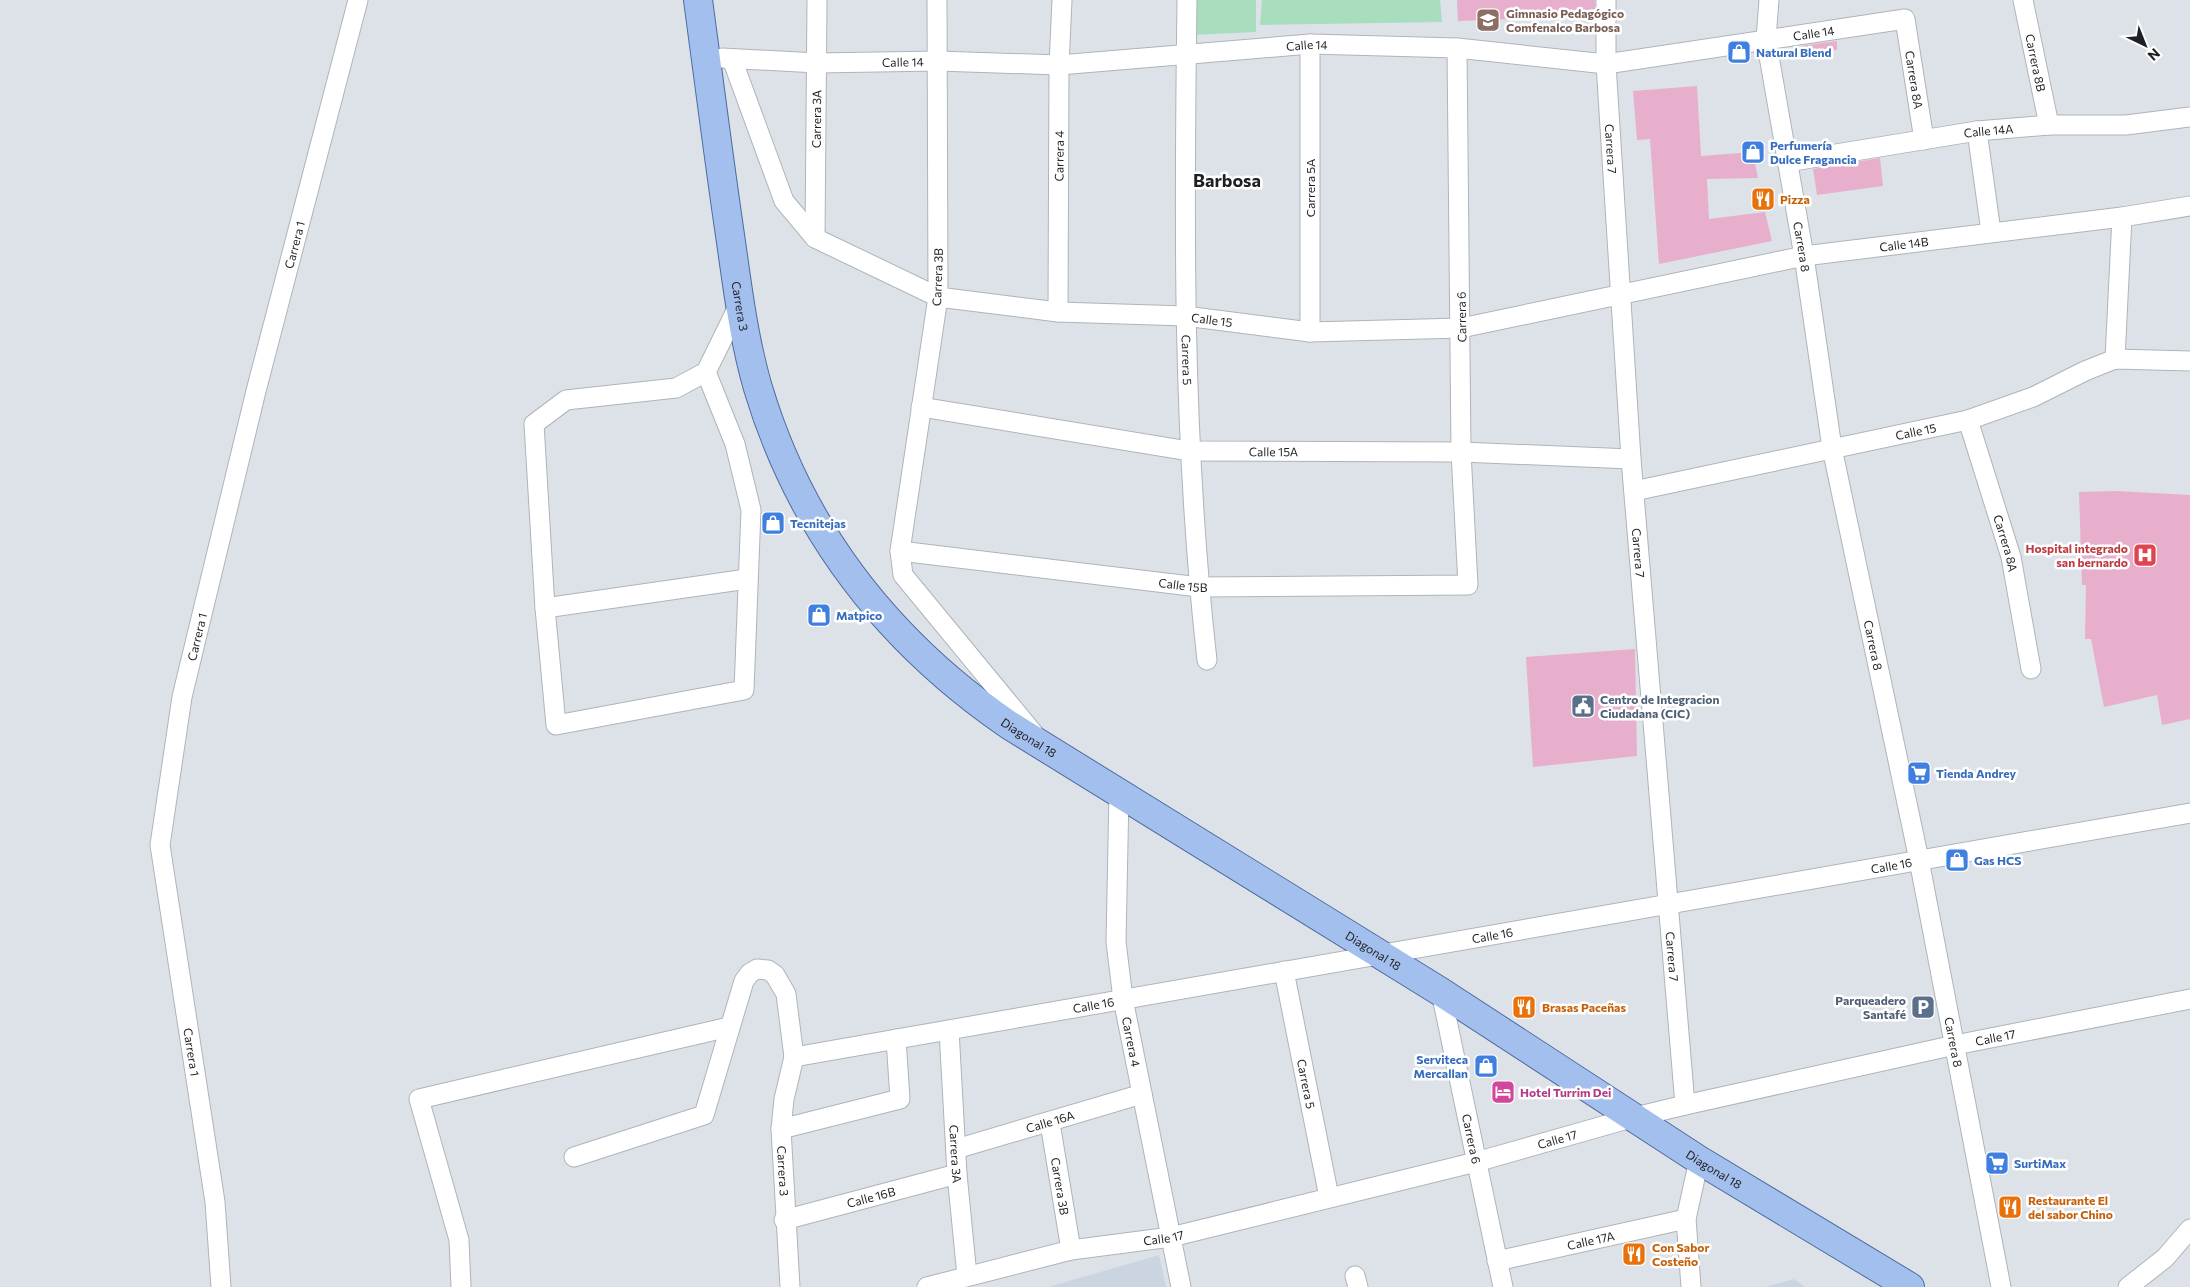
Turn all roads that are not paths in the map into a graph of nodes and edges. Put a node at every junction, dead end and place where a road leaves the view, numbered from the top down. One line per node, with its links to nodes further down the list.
1 (358, 0): 91 (street, Carrera 1)
2 (698, 0): 15 (main road, Carrera 3)
3 (817, 0): 18 (street, Carrera 3A)
4 (937, 0): 17 (street, Carrera 3B)
5 (1062, 0): 20 (street, Carrera 4)
6 (1187, 0): 14 (street, Carrera 5)
7 (1606, 0): 19 (street, Carrera 7)
8 (1770, 0): 11 (street, Carrera 8)
9 (2023, 0): 22 (street, Carrera 8B)
10 (1905, 19): 11 (street, Calle 14); 24 (street, Carrera 8A)
11 (1766, 39): 19 (street, Calle 14); 25 (street, Carrera 8)
12 (1310, 44): 13 (street, Calle 14); 14 (street, Calle 14); 37 (street, Carrera 5A)
13 (1457, 48): 19 (street, Calle 14); 36 (street, Carrera 6)
14 (1186, 55): 20 (street, Calle 14); 35 (street, Carrera 5)
15 (706, 58): 16 (street, Calle 14); 33 (main road, Carrera 3)
16 (732, 59): 18 (street, Calle 14); 29 (street)
17 (938, 61): 18 (street, Calle 14); 20 (street, Calle 14); 32 (street, Carrera 3B)
18 (817, 63): 29 (street, Carrera 3A)
19 (1606, 64): 31 (street, Carrera 7)
20 (1059, 65): 34 (street, Carrera 4)
21 (2190, 117): 22 (street, Calle 14A)
22 (2050, 125): 23 (street, Calle 14A)
23 (1976, 131): 24 (street, Calle 14A); 28 (street)
24 (1924, 140): 25 (street, Calle 14A)
25 (1787, 162): 30 (street, Carrera 8)
26 (2190, 206): 27 (street, Calle 14B)
27 (2122, 217): 28 (street, Calle 14B); 38 (street)
28 (1990, 232): 30 (street, Calle 14B)
29 (815, 238): 32 (street, Calle 15)
30 (1804, 256): 31 (street, Calle 14B); 43 (street, Carrera 8)
31 (1620, 296): 36 (street, Calle 15); 46 (street, Carrera 7)
32 (938, 297): 34 (street, Calle 15); 41 (street, Carrera 3B)
33 (740, 303): 40 (street); 51 (main road, Carrera 3)
34 (1058, 312): 35 (street, Calle 15)
35 (1185, 316): 37 (street, Calle 15); 44 (street, Carrera 5)
36 (1461, 328): 37 (street, Calle 15); 45 (street, Carrera 6)
37 (1310, 332)
38 (2115, 359): 39 (street, Calle 15); 42 (street, Calle 15)
39 (2190, 361)
40 (706, 372): 49 (street); 53 (street)
41 (920, 407): 44 (street, Calle 15A); 48 (street, Carrera 3B)
42 (1968, 420): 43 (street, Calle 15); 55 (street, Carrera 8A)
43 (1832, 448): 47 (street, Calle 15); 59 (street, Carrera 8)
44 (1189, 451): 45 (street, Calle 15A); 52 (street, Carrera 5)
45 (1461, 452): 46 (street, Calle 15A); 50 (street, Carrera 6)
46 (1631, 459): 47 (street, Carrera 7)
47 (1634, 492): 60 (street, Carrera 7)
48 (900, 552): 52 (street, Calle 15B); 56 (street, Carrera 3B)
49 (747, 579): 53 (street); 53 (street)
50 (1468, 585): 52 (street, Calle 15B)
51 (858, 587): 56 (main road, Diagonal 18)
52 (1199, 588): 54 (street, Carrera 5)
53 (545, 608)
54 (1207, 660)
55 (2031, 669)
56 (1045, 748): 57 (main road, Diagonal 18)
57 (1119, 793): 61 (main road, Diagonal 18); 64 (street, Carrera 4)
58 (2190, 813): 59 (street, Calle 16)
59 (1919, 860): 60 (street, Calle 16); 69 (street, Carrera 8)
60 (1667, 904): 61 (street, Calle 16); 72 (street, Carrera 7)
61 (1378, 955): 62 (street, Calle 16); 63 (main road, Diagonal 18)
62 (1284, 971): 64 (street, Calle 16); 81 (street, Carrera 5)
63 (1441, 992): 73 (main road, Diagonal 18); 79 (street, Carrera 6)
64 (1122, 999): 67 (street, Calle 16); 71 (street, Carrera 4)
65 (2190, 999): 69 (street, Calle 17)
66 (729, 1027): 70 (street); 77 (street); 92 (street)
67 (949, 1030): 68 (street, Calle 16); 76 (street, Carrera 3A)
68 (896, 1039): 70 (street, Calle 16); 75 (street)
69 (1955, 1045): 72 (street, Calle 17); 99 (street, Carrera 8)
70 (794, 1057): 75 (street, Carrera 3)
71 (1142, 1094): 74 (street, Calle 16A); 85 (street, Carrera 4)
72 (1685, 1105): 73 (street, Calle 17)
73 (1631, 1118): 78 (main road, Diagonal 18); 79 (street, Calle 17)
74 (1050, 1123): 76 (street, Calle 16A); 86 (street, Carrera 3B)
75 (781, 1129): 83 (street, Carrera 3)
76 (956, 1149): 80 (street, Carrera 3A)
77 (574, 1157)
78 (1699, 1160): 82 (street); 98 (main road, Diagonal 18)
79 (1476, 1162): 81 (street, Calle 17); 89 (street, Carrera 6)
80 (957, 1174): 83 (street, Calle 16B); 90 (street, Carrera 3A)
81 (1329, 1197): 85 (street, Calle 17)
82 (1686, 1218): 89 (street, Calle 17A); 97 (street)
83 (784, 1220): 93 (street, Carrera 3)
84 (2190, 1229): 88 (street)
85 (1171, 1237): 86 (street, Calle 17); 95 (street, Carrera 4)
86 (1071, 1250): 90 (street, Calle 17)
87 (2190, 1251): 88 (street)
88 (2165, 1258): 100 (street)
89 (1497, 1261): 96 (street, Carrera 6)
90 (967, 1276): 94 (street, Calle 17)
91 (221, 1287)
92 (461, 1287)
93 (790, 1287)
94 (927, 1287)
95 (1181, 1287)
96 (1502, 1287)
97 (1691, 1287)
98 (1910, 1287)
99 (2001, 1287)
100 (2128, 1287)

